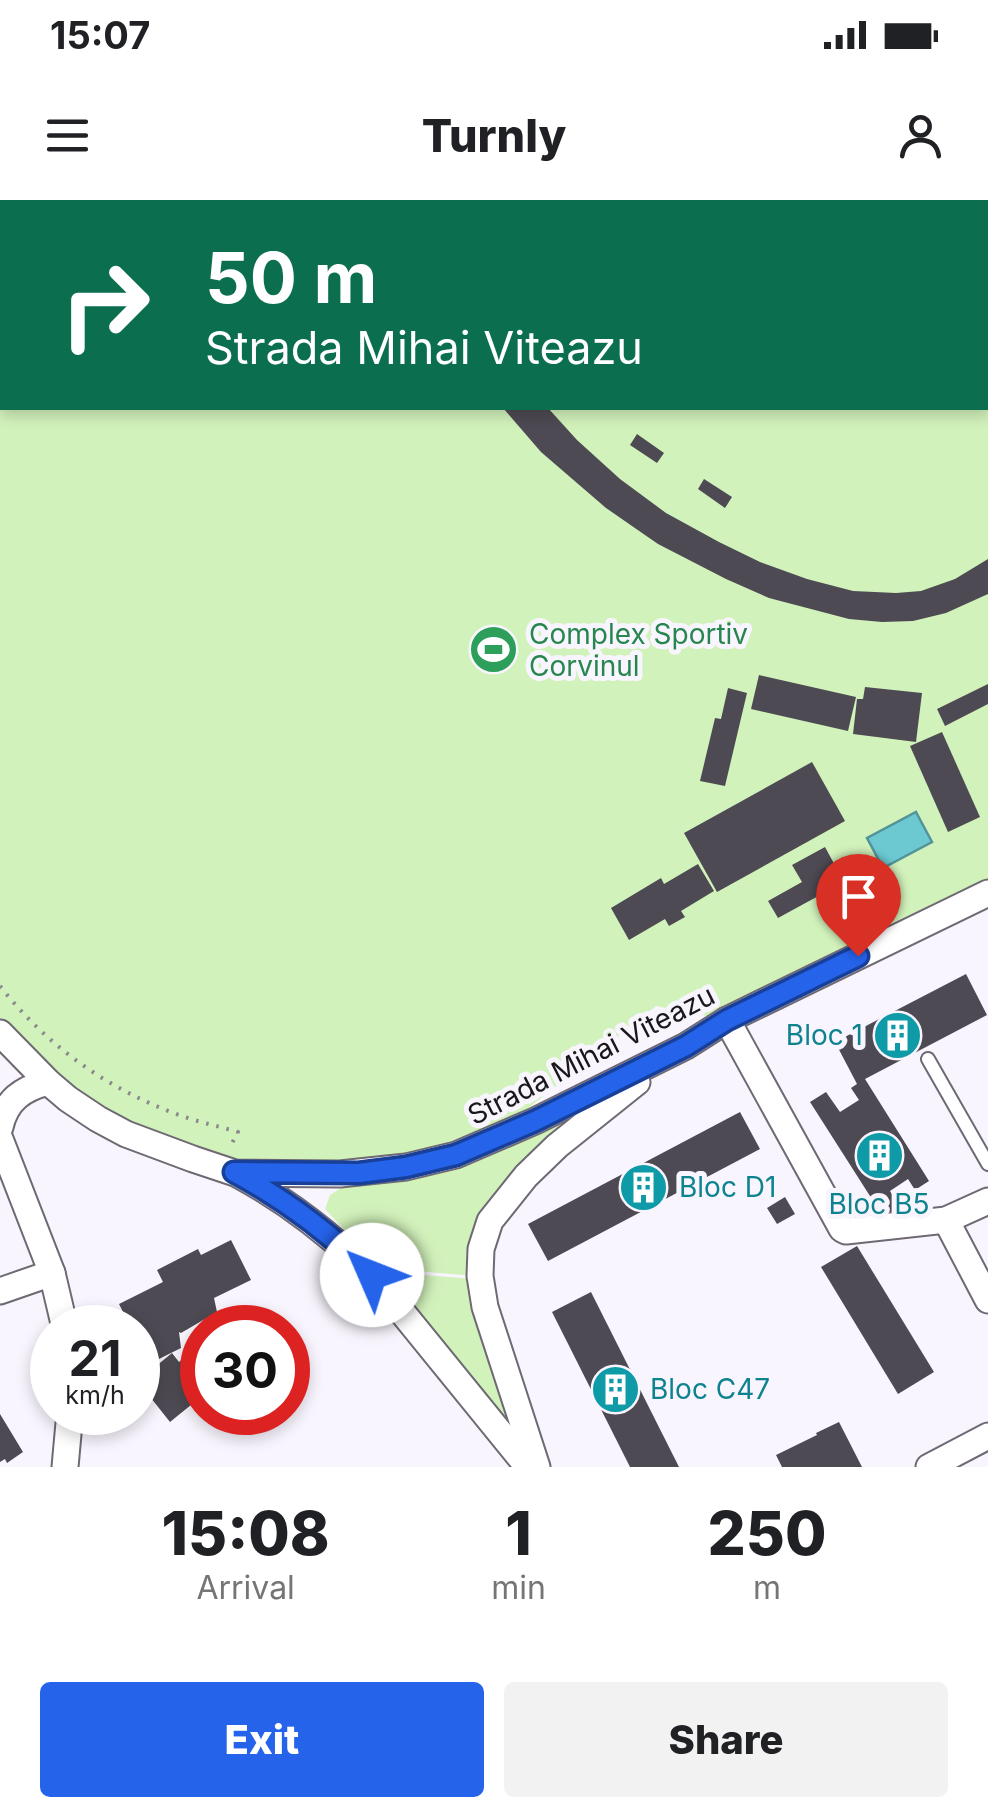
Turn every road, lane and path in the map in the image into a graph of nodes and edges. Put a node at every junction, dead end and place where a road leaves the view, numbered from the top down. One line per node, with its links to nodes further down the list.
1 (988, 893): 3 (street, Strada Mihai Viteazu)
2 (0, 986): 11 (path)
3 (727, 1020): 5 (street, Strada Mihai Viteazu); 13 (street)
4 (0, 1034): 7 (street, Strada Mihai Viteazu)
5 (686, 1046): 11 (street, Strada Mihai Viteazu); 22 (street)
6 (928, 1059): 10 (lane)
7 (48, 1082): 8 (street); 11 (street, Strada Mihai Viteazu)
8 (0, 1126)
9 (0, 1139): 14 (street)
10 (988, 1164)
11 (227, 1170): 21 (street)
12 (988, 1201): 13 (street)
13 (946, 1220): 16 (street)
14 (52, 1273): 15 (street); 17 (street)
15 (0, 1291)
16 (988, 1300)
17 (60, 1305)
18 (68, 1435): 20 (street)
19 (988, 1436): 23 (street)
20 (65, 1467)
21 (528, 1467)
22 (538, 1467)
23 (929, 1467)

